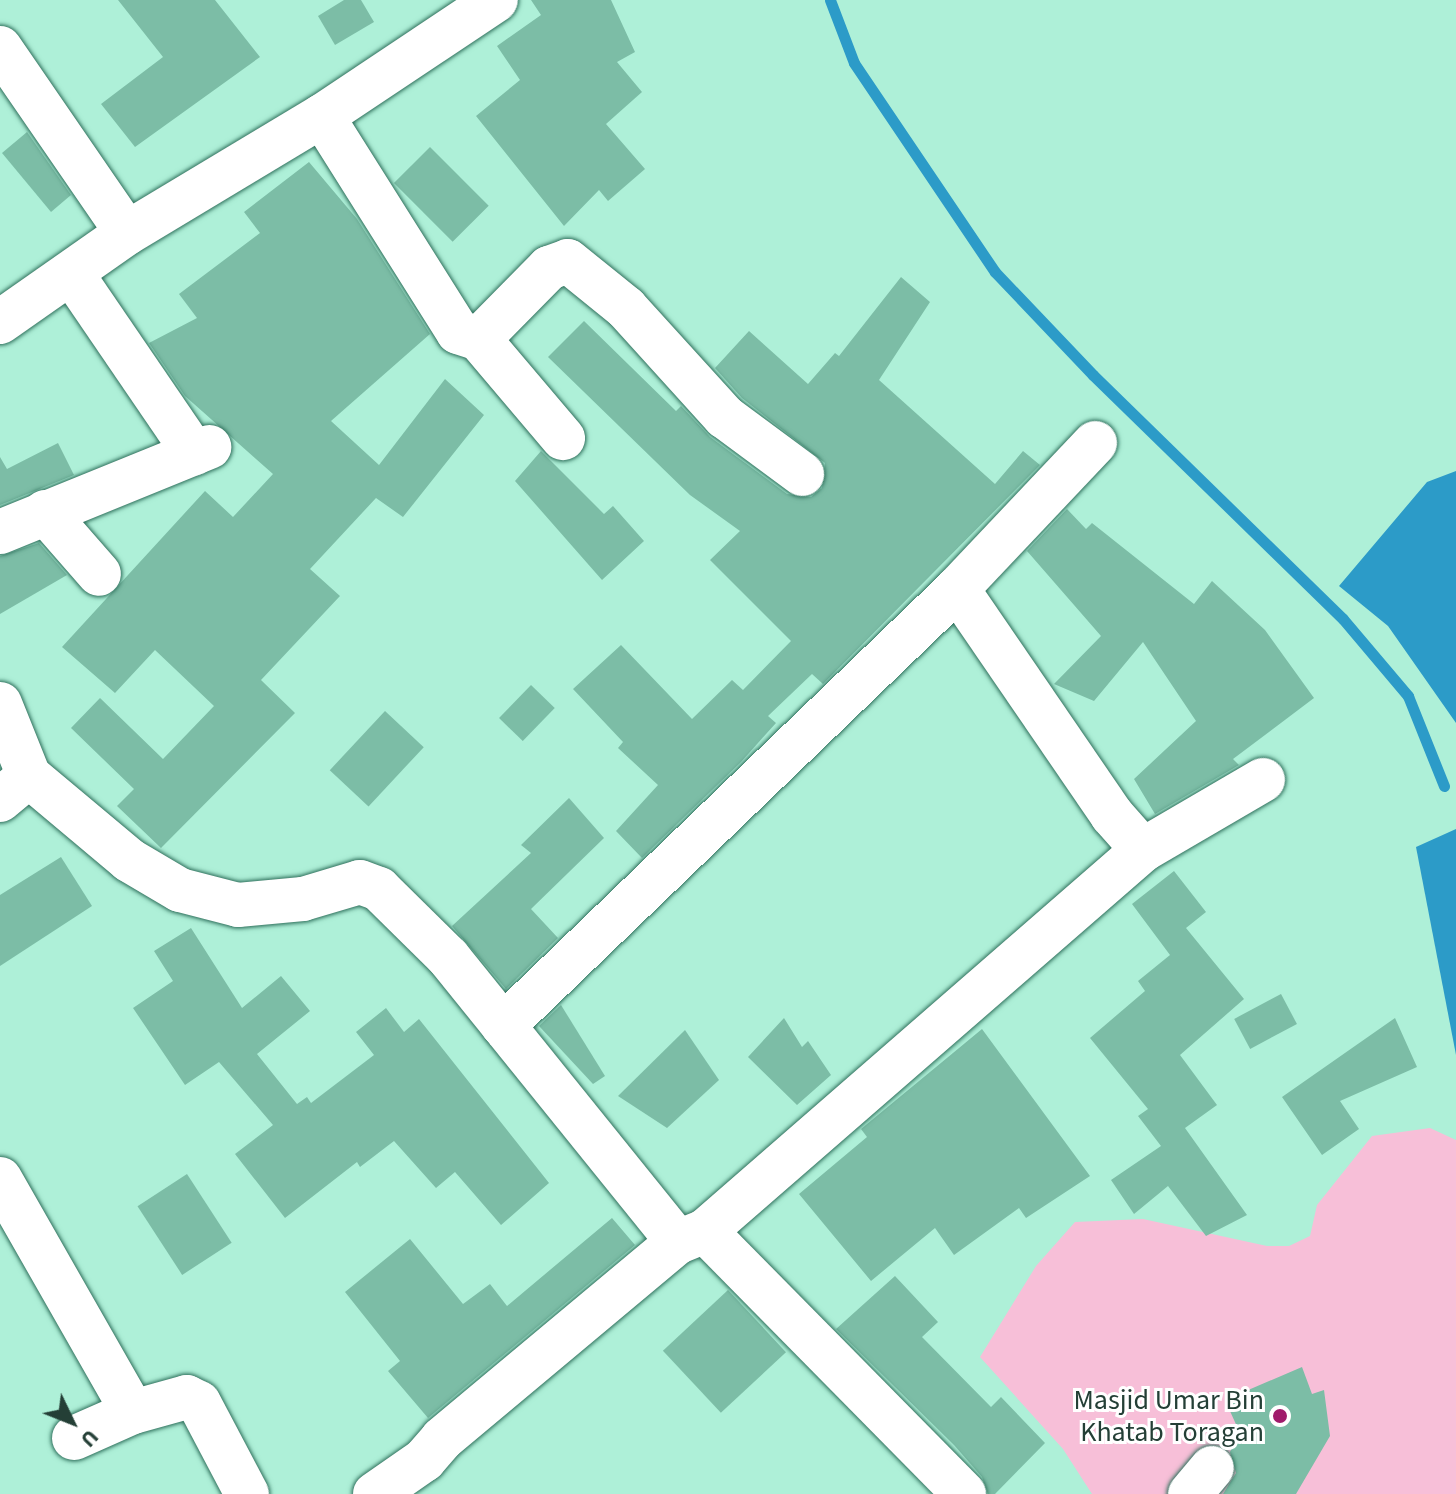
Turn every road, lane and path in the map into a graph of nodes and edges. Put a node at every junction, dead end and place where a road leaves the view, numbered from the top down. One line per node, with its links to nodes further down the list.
1 (467, 7): 3 (street)
2 (0, 48): 4 (street)
3 (322, 116): 4 (street); 7 (street)
4 (127, 233): 5 (street)
5 (72, 274): 6 (street); 11 (street)
6 (0, 322)
7 (479, 339): 8 (street); 10 (street)
8 (563, 438)
9 (1095, 443): 14 (street)
10 (802, 474)
11 (45, 512): 12 (street); 13 (street)
12 (0, 532)
13 (99, 574)
14 (957, 589): 18 (street); 19 (street)
15 (0, 704): 17 (street)
16 (1263, 780): 18 (street)
17 (14, 788): 19 (street)
18 (1143, 850): 21 (street)
19 (503, 1026): 21 (street)
20 (0, 1179): 22 (street)
21 (691, 1236): 24 (street); 27 (street)
22 (133, 1412): 23 (street); 25 (street)
23 (74, 1438)
24 (428, 1477): 26 (street)
25 (247, 1494)
26 (375, 1494)
27 (964, 1494)

